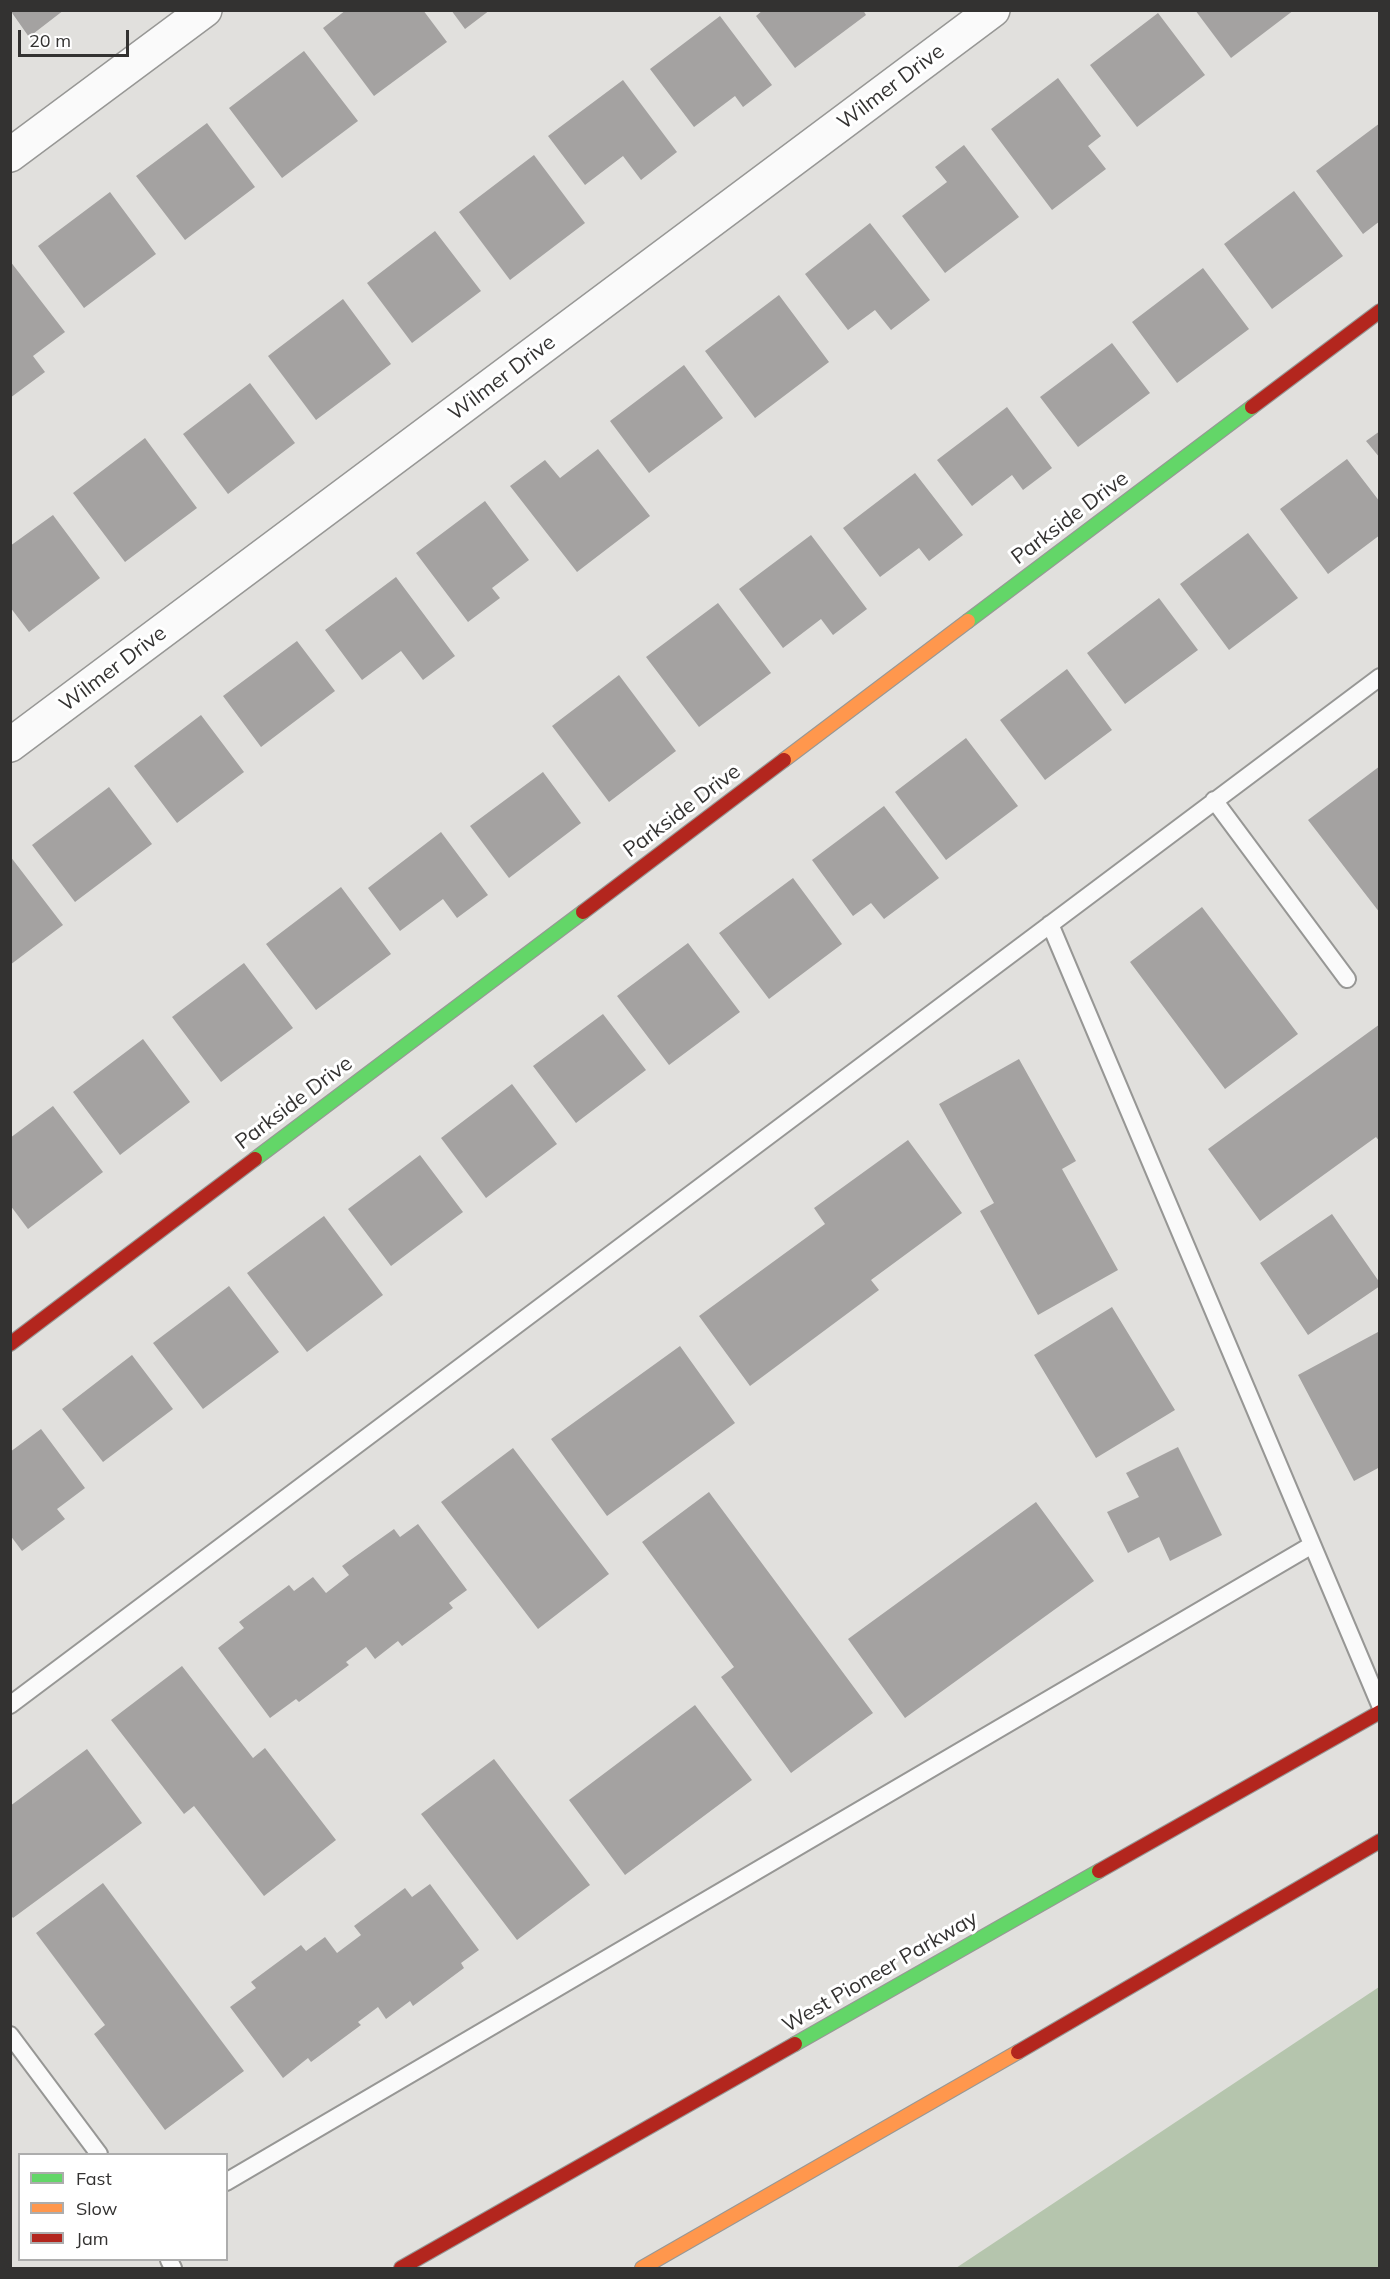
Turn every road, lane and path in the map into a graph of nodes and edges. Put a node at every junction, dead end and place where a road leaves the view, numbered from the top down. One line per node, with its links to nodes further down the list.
1 (204, 10): 3 (street)
2 (993, 10): 6 (street, Wilmer Drive)
3 (10, 155)
4 (1380, 311): 10 (main road, Parkside Drive)
5 (1380, 677): 7 (lane)
6 (10, 745)
7 (1215, 800): 8 (lane); 9 (lane)
8 (1050, 924): 11 (lane); 12 (lane)
9 (1347, 979)
10 (10, 1344)
11 (1312, 1545): 13 (lane); 18 (lane)
12 (10, 1705)
13 (1380, 1706)
14 (1380, 1712): 19 (main road, West Pioneer Parkway)
15 (1380, 1841): 20 (main road)
16 (10, 2035): 17 (lane)
17 (98, 2153)
18 (228, 2181)
19 (401, 2268)
20 (642, 2268)

